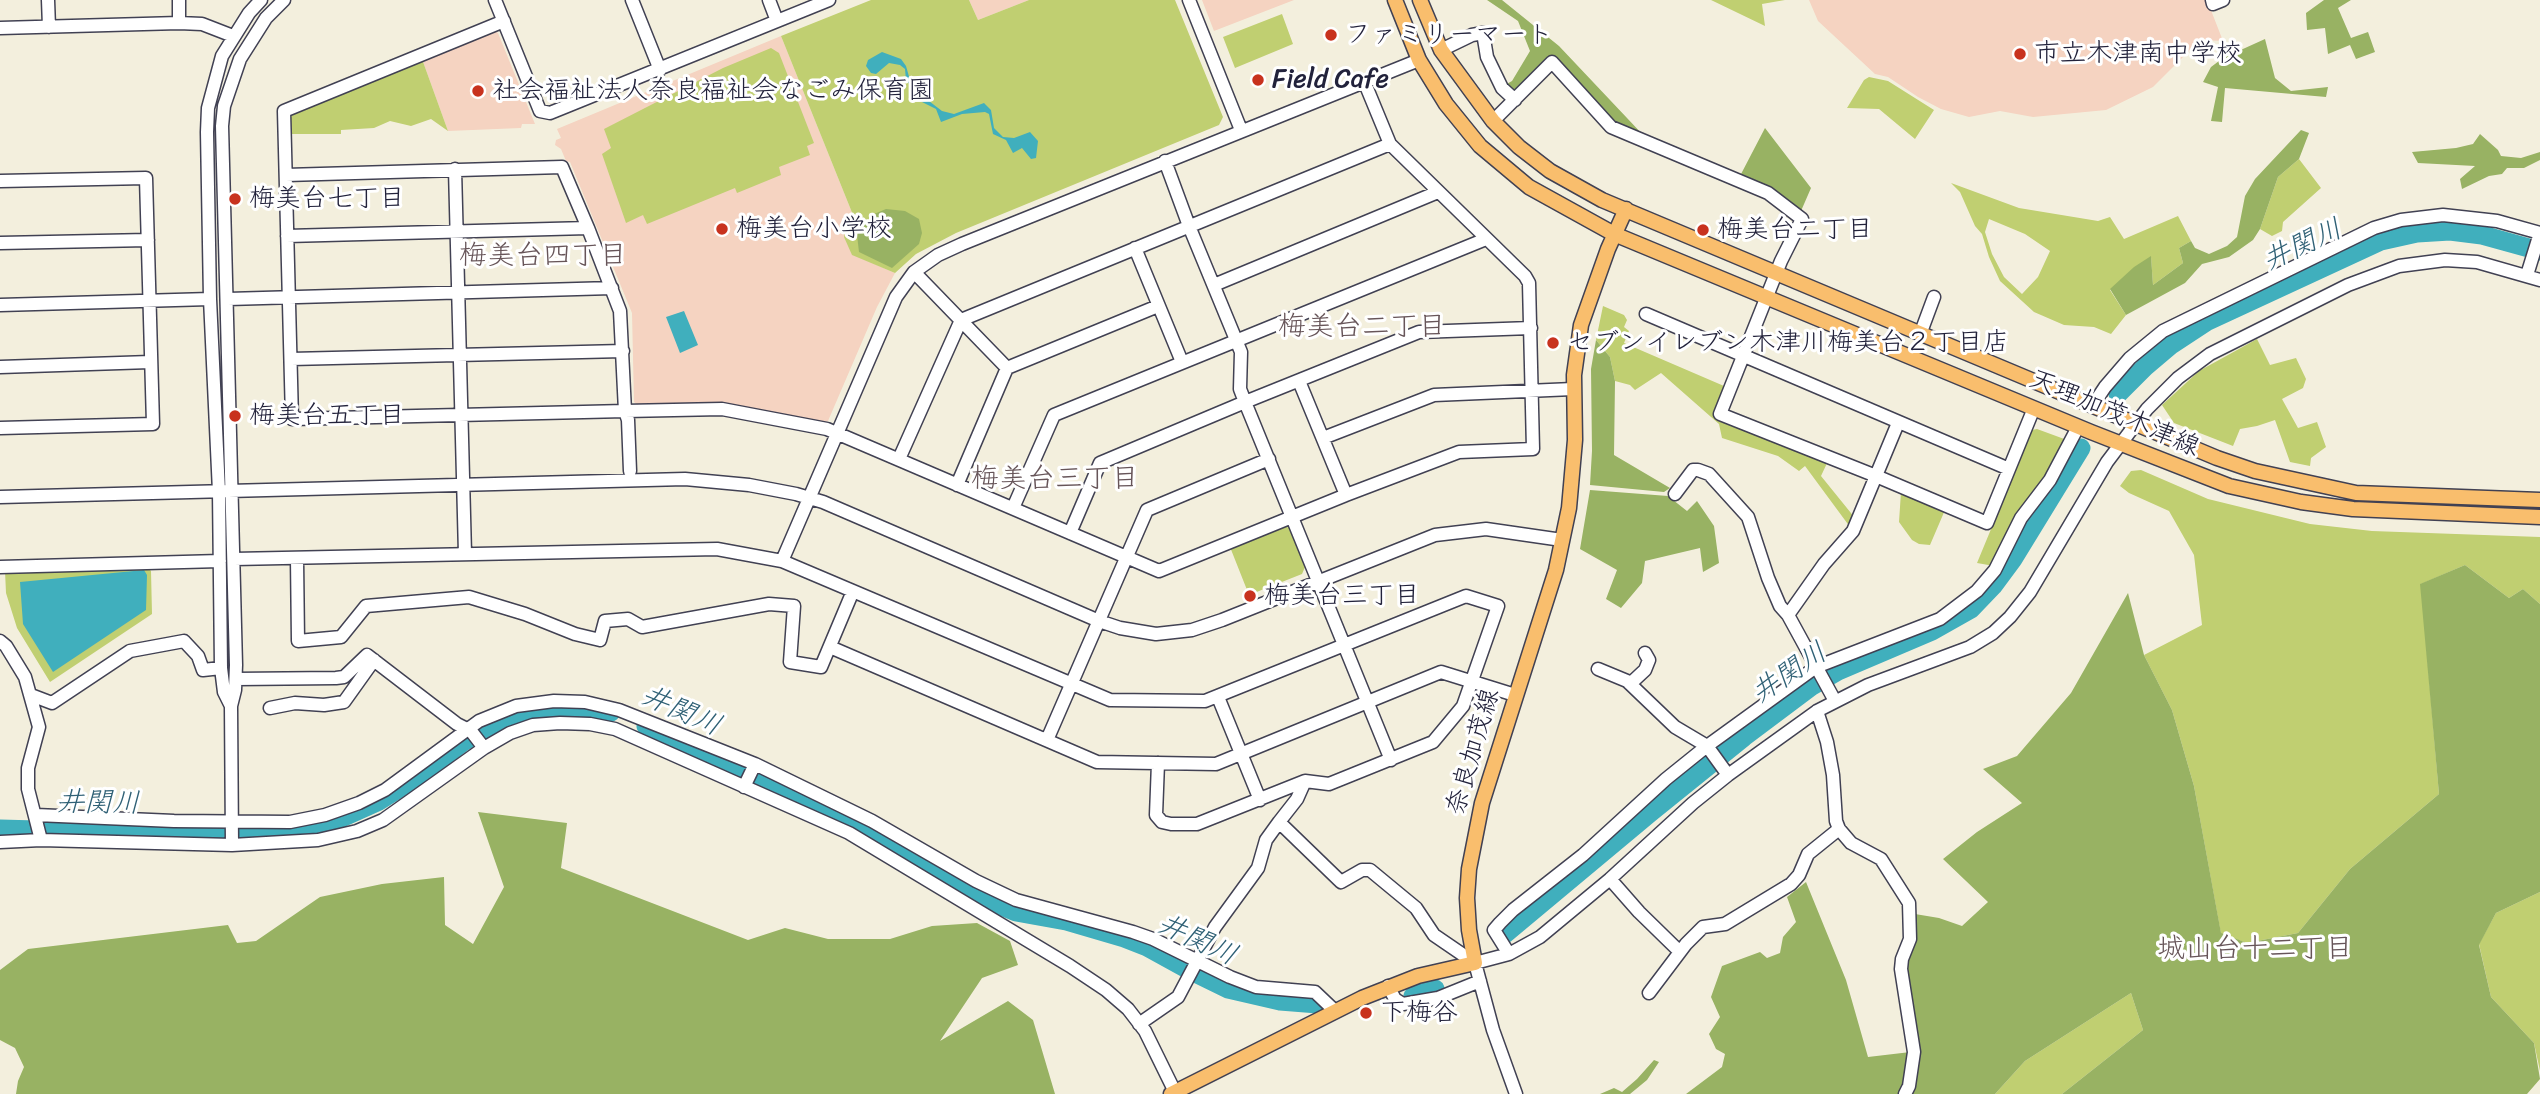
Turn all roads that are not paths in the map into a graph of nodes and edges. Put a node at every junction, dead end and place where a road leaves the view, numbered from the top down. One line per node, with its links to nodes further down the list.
1 (48, 0): 17 (street)
2 (179, 0): 16 (street)
3 (261, 0): 19 (street)
4 (284, 0): 55 (street)
5 (495, 0): 14 (street)
6 (632, 0): 22 (street)
7 (769, 0): 15 (street)
8 (829, 0): 15 (street)
9 (1189, 0): 26 (street)
10 (1395, 0): 21 (main road)
11 (1420, 0): 20 (main road)
12 (2212, 0): 13 (street)
13 (2224, 0)
14 (504, 21): 22 (street); 30 (street)
15 (777, 21): 22 (street)
16 (179, 23): 17 (street); 19 (street)
17 (48, 27): 18 (street)
18 (0, 28)
19 (233, 36): 54 (street)
20 (1441, 50): 24 (street); 25 (main road)
21 (1419, 60): 23 (street); 37 (main road)
22 (660, 70)
23 (1364, 81): 26 (street); 27 (street)
24 (1515, 100): 25 (street); 46 (street)
25 (1493, 121): 33 (main road)
26 (1241, 130): 28 (street)
27 (1390, 145): 32 (street); 34 (street)
28 (1165, 161): 34 (street); 45 (street)
29 (455, 169): 30 (street); 35 (street); 36 (street)
30 (286, 175): 39 (street)
31 (0, 181): 41 (street)
32 (1438, 192): 40 (street); 48 (street)
33 (1626, 209): 37 (main road, 奈良加茂線); 46 (main road, 天理加茂木津線)
34 (1189, 226): 43 (street); 48 (street)
35 (588, 228): 36 (street); 49 (street)
36 (456, 231): 39 (street); 50 (street)
37 (1614, 234): 53 (main road, 天理加茂木津線); 73 (main road, 奈良加茂線)
38 (2540, 234): 44 (street); 76 (street)
39 (287, 236): 52 (street)
40 (1486, 239): 61 (street); 63 (street)
41 (148, 240): 42 (street); 56 (street)
42 (0, 243)
43 (1136, 248): 58 (street); 60 (street)
44 (2529, 268): 47 (street); 81 (street)
45 (914, 272): 60 (street); 84 (street)
46 (1777, 272): 53 (street); 62 (main road, 天理加茂木津線)
47 (2540, 280)
48 (1214, 285): 63 (street)
49 (612, 288): 50 (street); 64 (street)
50 (457, 293): 52 (street); 65 (street)
51 (1934, 297): 62 (street)
52 (290, 298): 55 (street); 67 (street)
53 (1768, 298): 66 (street); 77 (main road, 天理加茂木津線)
54 (210, 299): 56 (street); 94 (street)
55 (228, 299): 94 (street)
56 (149, 301): 57 (street); 68 (street)
57 (0, 305)
58 (1158, 306): 69 (street); 71 (street)
59 (1646, 314): 66 (street)
60 (961, 320): 71 (street); 87 (street)
61 (1531, 328): 72 (street); 74 (street)
62 (1921, 332): 76 (main road, 天理加茂木津線)
63 (1236, 341): 69 (street); 75 (street)
64 (623, 351): 65 (street); 78 (street)
65 (459, 354): 67 (street); 79 (street)
66 (1744, 357): 80 (street); 91 (street)
67 (291, 359): 79 (street)
68 (150, 362): 70 (street); 83 (street)
69 (1182, 362): 100 (street)
70 (0, 367)
71 (1007, 368): 93 (street)
72 (1299, 381): 75 (street); 85 (street)
73 (1573, 389): 74 (street); 104 (main road, 奈良加茂線)
74 (1532, 390): 85 (street); 96 (street)
75 (1245, 402): 88 (street); 103 (street)
76 (2093, 405): 81 (main road, 天理加茂木津線)
77 (2034, 408): 82 (main road, 天理加茂木津線); 89 (street)
78 (625, 411): 79 (street); 84 (street); 90 (street)
79 (461, 415): 92 (street)
80 (1898, 423): 89 (street); 91 (street)
81 (2136, 423): 86 (street); 99 (main road, 天理加茂木津線)
82 (2078, 427): 86 (main road, 天理加茂木津線); 121 (street)
83 (0, 428)
84 (837, 433): 87 (street); 98 (street)
85 (1323, 438): 96 (street)
86 (2121, 444): 102 (main road, 天理加茂木津線); 131 (street)
87 (899, 459): 93 (street)
88 (1269, 460): 101 (street); 106 (street)
89 (2010, 469): 91 (street)
90 (630, 471)
91 (1876, 476): 114 (street)
92 (463, 484): 94 (street); 98 (street); 105 (street)
93 (957, 485): 100 (street)
94 (225, 492): 97 (street); 107 (street); 109 (street)
95 (1675, 494): 114 (street)
96 (1346, 495): 101 (street)
97 (0, 497)
98 (808, 498): 110 (street); 115 (street)
99 (2540, 500)
100 (1013, 508): 103 (street)
101 (1292, 517): 106 (street); 112 (street)
102 (2540, 517)
103 (1070, 533): 106 (street)
104 (1562, 540): 112 (street); 129 (main road, 奈良加茂線)
105 (465, 554): 108 (street); 110 (street)
106 (1126, 558): 115 (street)
107 (234, 559): 108 (street); 124 (street)
108 (297, 559): 118 (street)
109 (220, 561): 111 (street); 122 (street)
110 (782, 561): 113 (street)
111 (0, 567)
112 (1318, 580): 115 (street); 117 (street)
113 (853, 591): 118 (street); 126 (street)
114 (1788, 615): 121 (street)
115 (1099, 621): 126 (street)
116 (0, 641): 128 (street)
117 (1344, 645): 125 (street); 130 (street); 132 (street)
118 (830, 647): 137 (street)
119 (1645, 653): 127 (street)
120 (374, 660): 124 (street); 134 (street); 136 (street)
121 (1816, 667): 131 (street); 138 (street)
122 (221, 668): 128 (street); 133 (street)
123 (1598, 669): 127 (street)
124 (236, 679): 133 (street)
125 (1471, 682): 129 (street); 132 (street); 140 (street)
126 (1072, 684): 130 (street); 137 (street)
127 (1630, 684): 138 (street)
128 (31, 695): 146 (street)
129 (1515, 695): 157 (main road, 奈良加茂線)
130 (1218, 697): 139 (street)
131 (1833, 697): 135 (street)
132 (1367, 702): 139 (street); 140 (street)
133 (231, 706): 147 (street)
134 (270, 708)
135 (1817, 711): 142 (street); 149 (street)
136 (475, 737): 143 (street); 143 (street); 147 (street); 152 (street)
137 (1047, 740): 141 (street)
138 (1707, 746): 142 (street); 155 (street)
139 (1242, 753): 141 (street); 145 (street)
140 (1391, 760): 144 (street)
141 (1158, 763): 145 (street)
142 (1724, 769): 153 (street)
143 (750, 774): 156 (street); 162 (street)
144 (1305, 781): 145 (street); 148 (street)
145 (1260, 800)
146 (36, 815): 147 (street); 150 (street)
147 (232, 821): 152 (street)
148 (1279, 821): 156 (street); 157 (street)
149 (1839, 829): 154 (street); 165 (street)
150 (41, 841): 151 (street); 152 (street)
151 (0, 842)
152 (232, 845)
153 (1610, 879): 154 (street); 155 (street)
154 (1680, 952): 160 (street)
155 (1509, 954): 157 (street)
156 (1196, 963): 161 (street); 162 (street)
157 (1475, 963): 158 (street); 159 (main road)
158 (1480, 981): 159 (street); 164 (street)
159 (1388, 986): 161 (main road)
160 (1649, 993)
161 (1335, 1011): 163 (main road)
162 (1139, 1024): 163 (street)
163 (1173, 1093)
164 (1516, 1094)
165 (1905, 1094)

